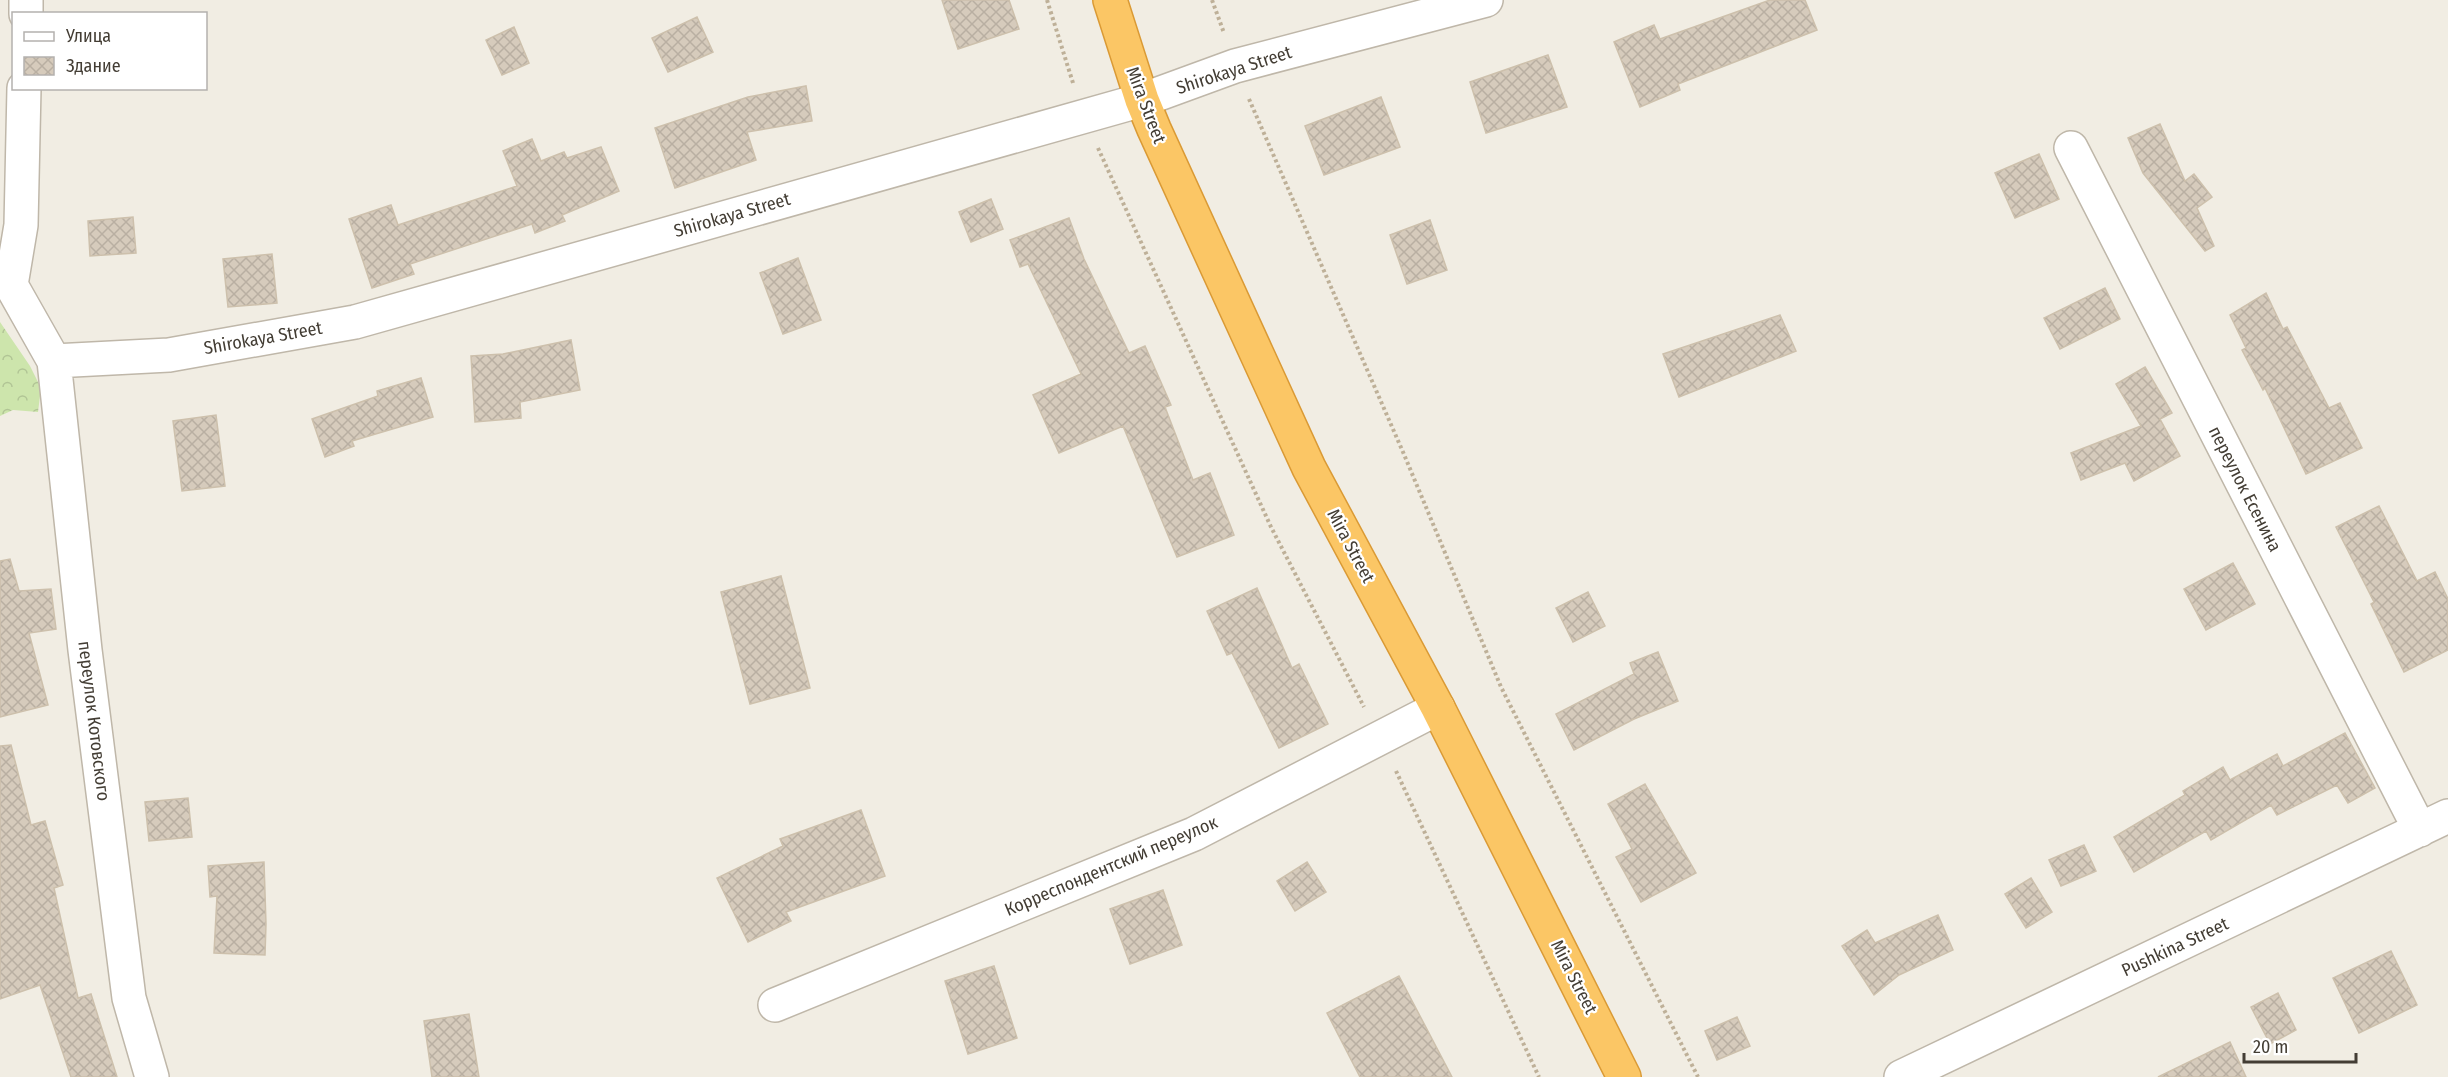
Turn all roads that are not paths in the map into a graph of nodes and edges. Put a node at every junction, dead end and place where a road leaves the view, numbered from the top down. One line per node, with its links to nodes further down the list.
1 (1110, 0): 4 (highway, Mira Street)
2 (1486, 0): 4 (street, Shirokaya Street)
3 (24, 90): 6 (street)
4 (1142, 100): 7 (street, Shirokaya Street); 8 (highway, Mira Street)
5 (2071, 148): 9 (street, переулок Есенина)
6 (5, 280): 7 (street)
7 (54, 361): 11 (street, переулок Котовского)
8 (1438, 708): 10 (street, Корреспондентский переулок); 12 (highway, Mira Street)
9 (2434, 823): 13 (street, Pushkina Street)
10 (775, 1005)
11 (152, 1077)
12 (1624, 1077)
13 (1901, 1077)

